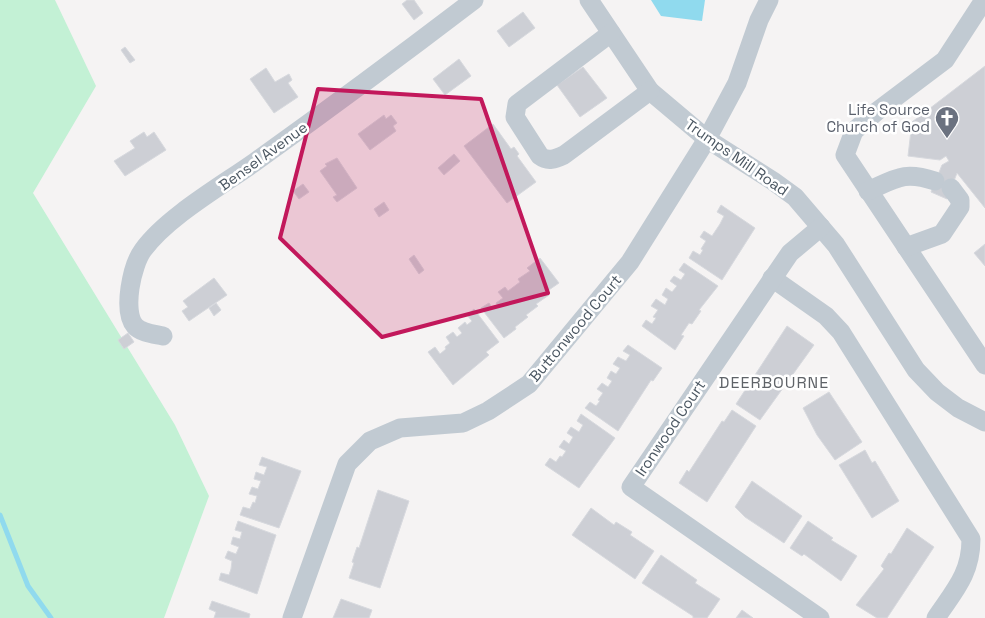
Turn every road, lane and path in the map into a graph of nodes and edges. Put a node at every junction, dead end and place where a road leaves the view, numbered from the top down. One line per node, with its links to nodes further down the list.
1 (474, 0): 12 (street, Bensel Avenue)
2 (589, 0): 5 (street, Trumps Mill Road)
3 (769, 0): 7 (street, Buttonwood Court)
4 (984, 0): 8 (street)
5 (611, 33): 6 (street, Trumps Mill Road); 6 (street)
6 (650, 91): 7 (street, Trumps Mill Road)
7 (707, 139): 9 (street, Trumps Mill Road); 15 (street, Buttonwood Court)
8 (868, 191): 10 (street); 10 (street)
9 (821, 227): 11 (street, Ironwood Court); 14 (street, Trumps Mill Road)
10 (906, 247): 13 (street)
11 (772, 278): 16 (street, Ironwood Court); 17 (street)
12 (163, 336)
13 (985, 365)
14 (985, 422)
15 (292, 618)
16 (820, 618)
17 (936, 618)

